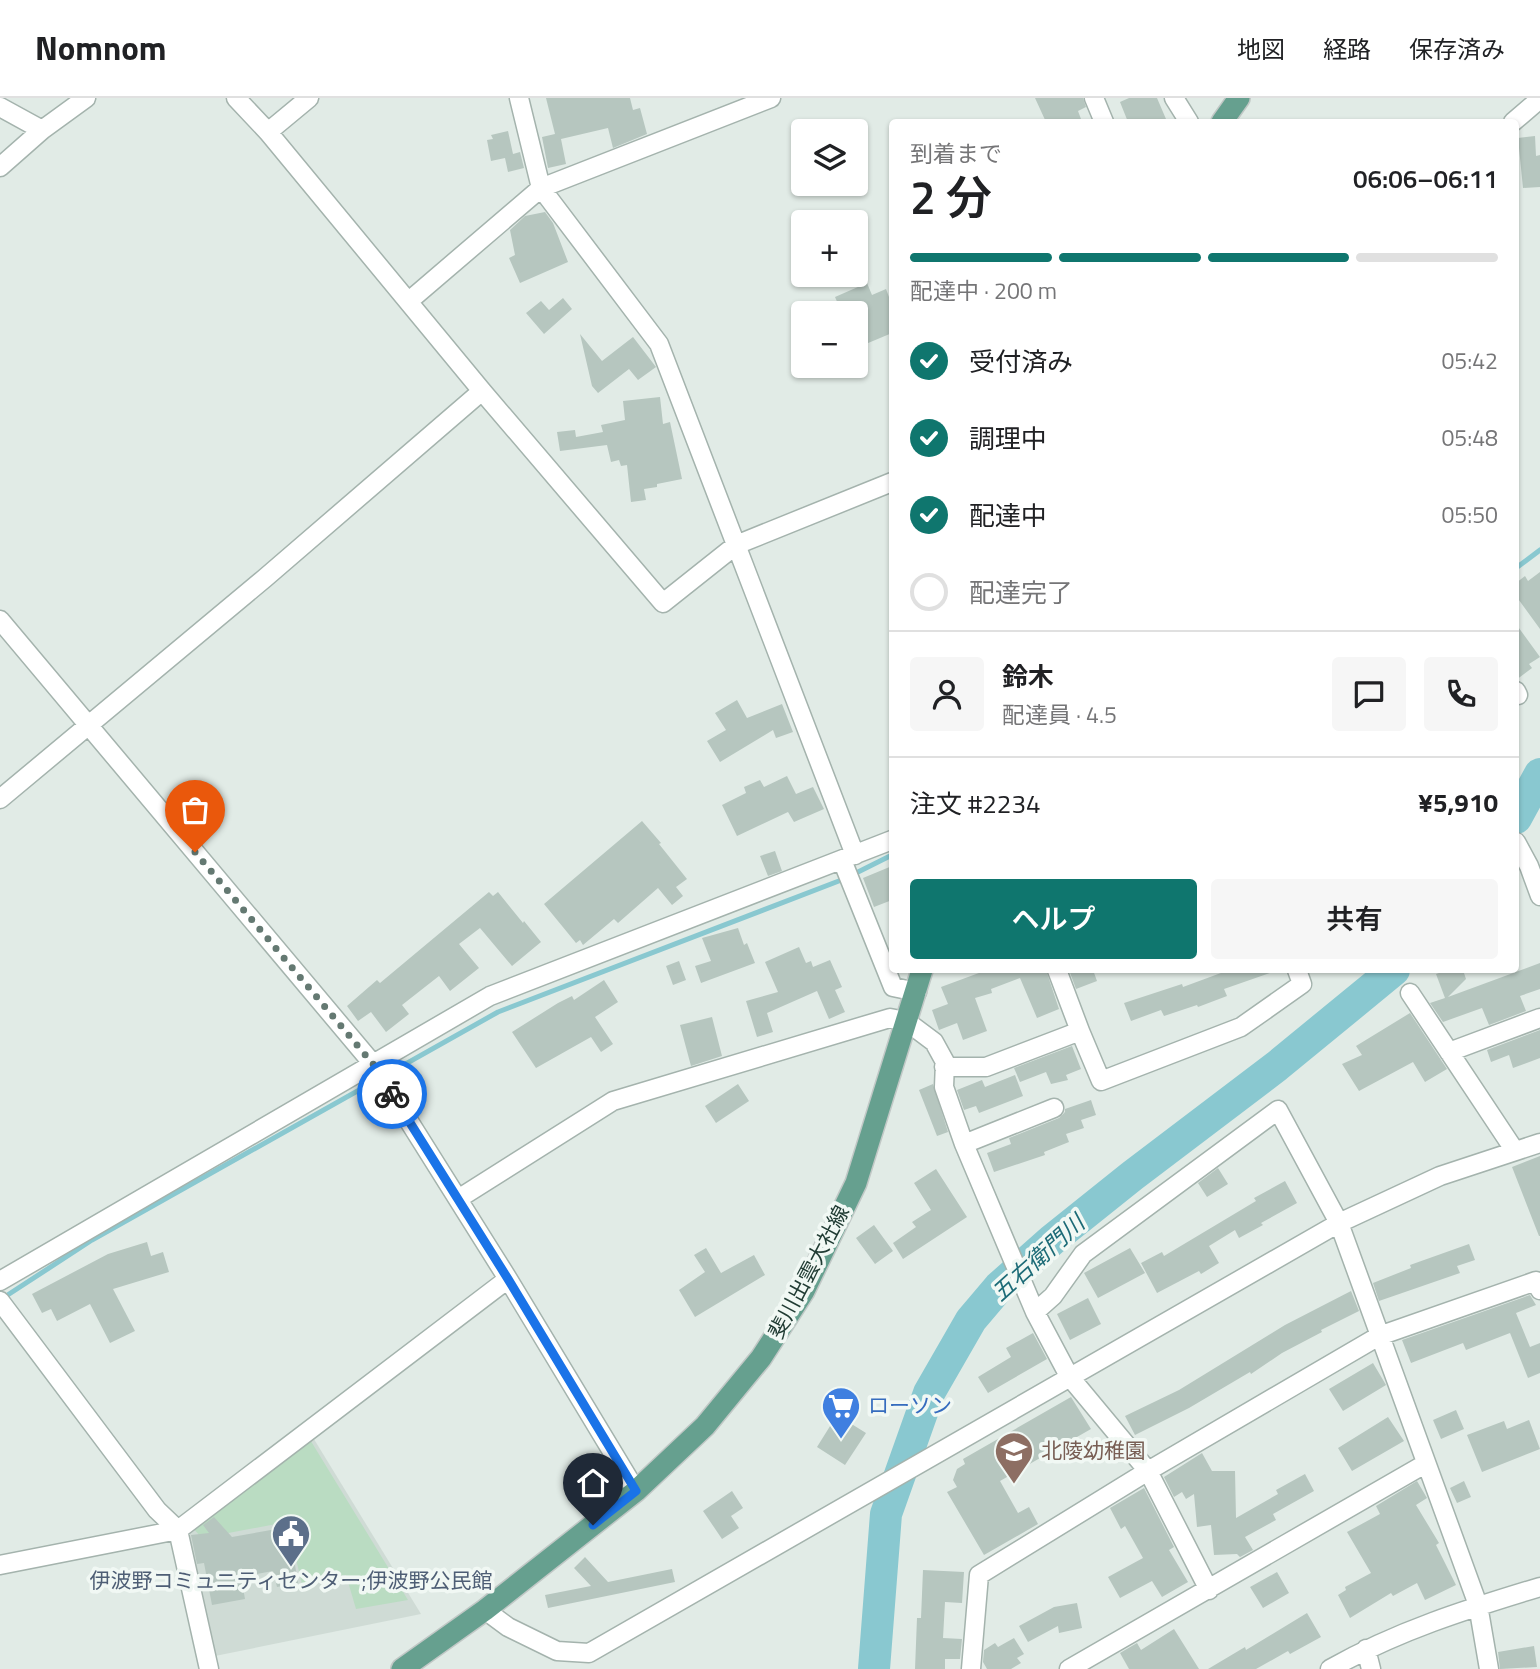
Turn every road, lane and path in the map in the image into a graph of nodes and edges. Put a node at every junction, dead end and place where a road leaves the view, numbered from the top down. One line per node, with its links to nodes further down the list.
1 (86, 98): 15 (street)
2 (236, 98): 16 (street)
3 (309, 98): 16 (street)
4 (519, 98): 18 (street)
5 (771, 98): 18 (street)
6 (1094, 98): 11 (street)
7 (1174, 98): 12 (street)
8 (1239, 98): 13 (main road)
9 (1540, 99): 14 (street)
10 (0, 107): 15 (street)
11 (1103, 119)
12 (1187, 119)
13 (1224, 119)
14 (1517, 119)
15 (42, 130): 17 (street)
16 (268, 132): 19 (street)
17 (0, 167)
18 (541, 188): 19 (street); 22 (street)
19 (409, 301): 20 (street)
20 (482, 391): 22 (street); 24 (street)
21 (889, 483): 22 (street)
22 (736, 545): 28 (street)
23 (0, 620): 24 (street)
24 (88, 725): 25 (street); 39 (street)
25 (0, 799)
26 (889, 841): 28 (street)
27 (1519, 848): 29 (street)
28 (849, 857): 33 (street); 39 (street)
29 (1540, 896)
30 (921, 973): 33 (main road, 斐川出雲大社線)
31 (1058, 973): 37 (street)
32 (1298, 973): 37 (street)
33 (917, 992): 36 (main road, 斐川出雲大社線)
34 (1410, 993): 38 (street)
35 (1540, 1018): 38 (street)
36 (906, 1021): 40 (street); 45 (street); 56 (main road, 斐川出雲大社線)
37 (1080, 1031): 40 (street)
38 (1449, 1052): 44 (street)
39 (373, 1064): 45 (street); 48 (street)
40 (944, 1067): 43 (street)
41 (1054, 1108): 43 (street)
42 (1540, 1143): 44 (street)
43 (964, 1144): 51 (street)
44 (1515, 1151): 46 (street)
45 (458, 1199): 47 (street)
46 (1339, 1223): 51 (street); 52 (street); 53 (street)
47 (508, 1279): 56 (street); 57 (street)
48 (0, 1281)
49 (1540, 1290): 52 (street)
50 (0, 1301): 57 (street)
51 (1035, 1312): 53 (street)
52 (1380, 1336): 54 (street); 55 (street)
53 (1069, 1377): 55 (street); 62 (street)
54 (1425, 1464): 60 (street); 61 (street)
55 (1148, 1471): 60 (street); 66 (street)
56 (636, 1491): 62 (main road, 斐川出雲大社線)
57 (178, 1530): 58 (street); 64 (street)
58 (0, 1565)
59 (1540, 1587): 61 (street)
60 (1209, 1590): 67 (street)
61 (1478, 1605): 63 (street); 70 (street)
62 (485, 1611): 65 (main road, 斐川出雲大社線)
63 (1366, 1649): 68 (street); 69 (street)
64 (208, 1669)
65 (402, 1669)
66 (971, 1669)
67 (1069, 1669)
68 (1330, 1669)
69 (1371, 1669)
70 (1489, 1669)

